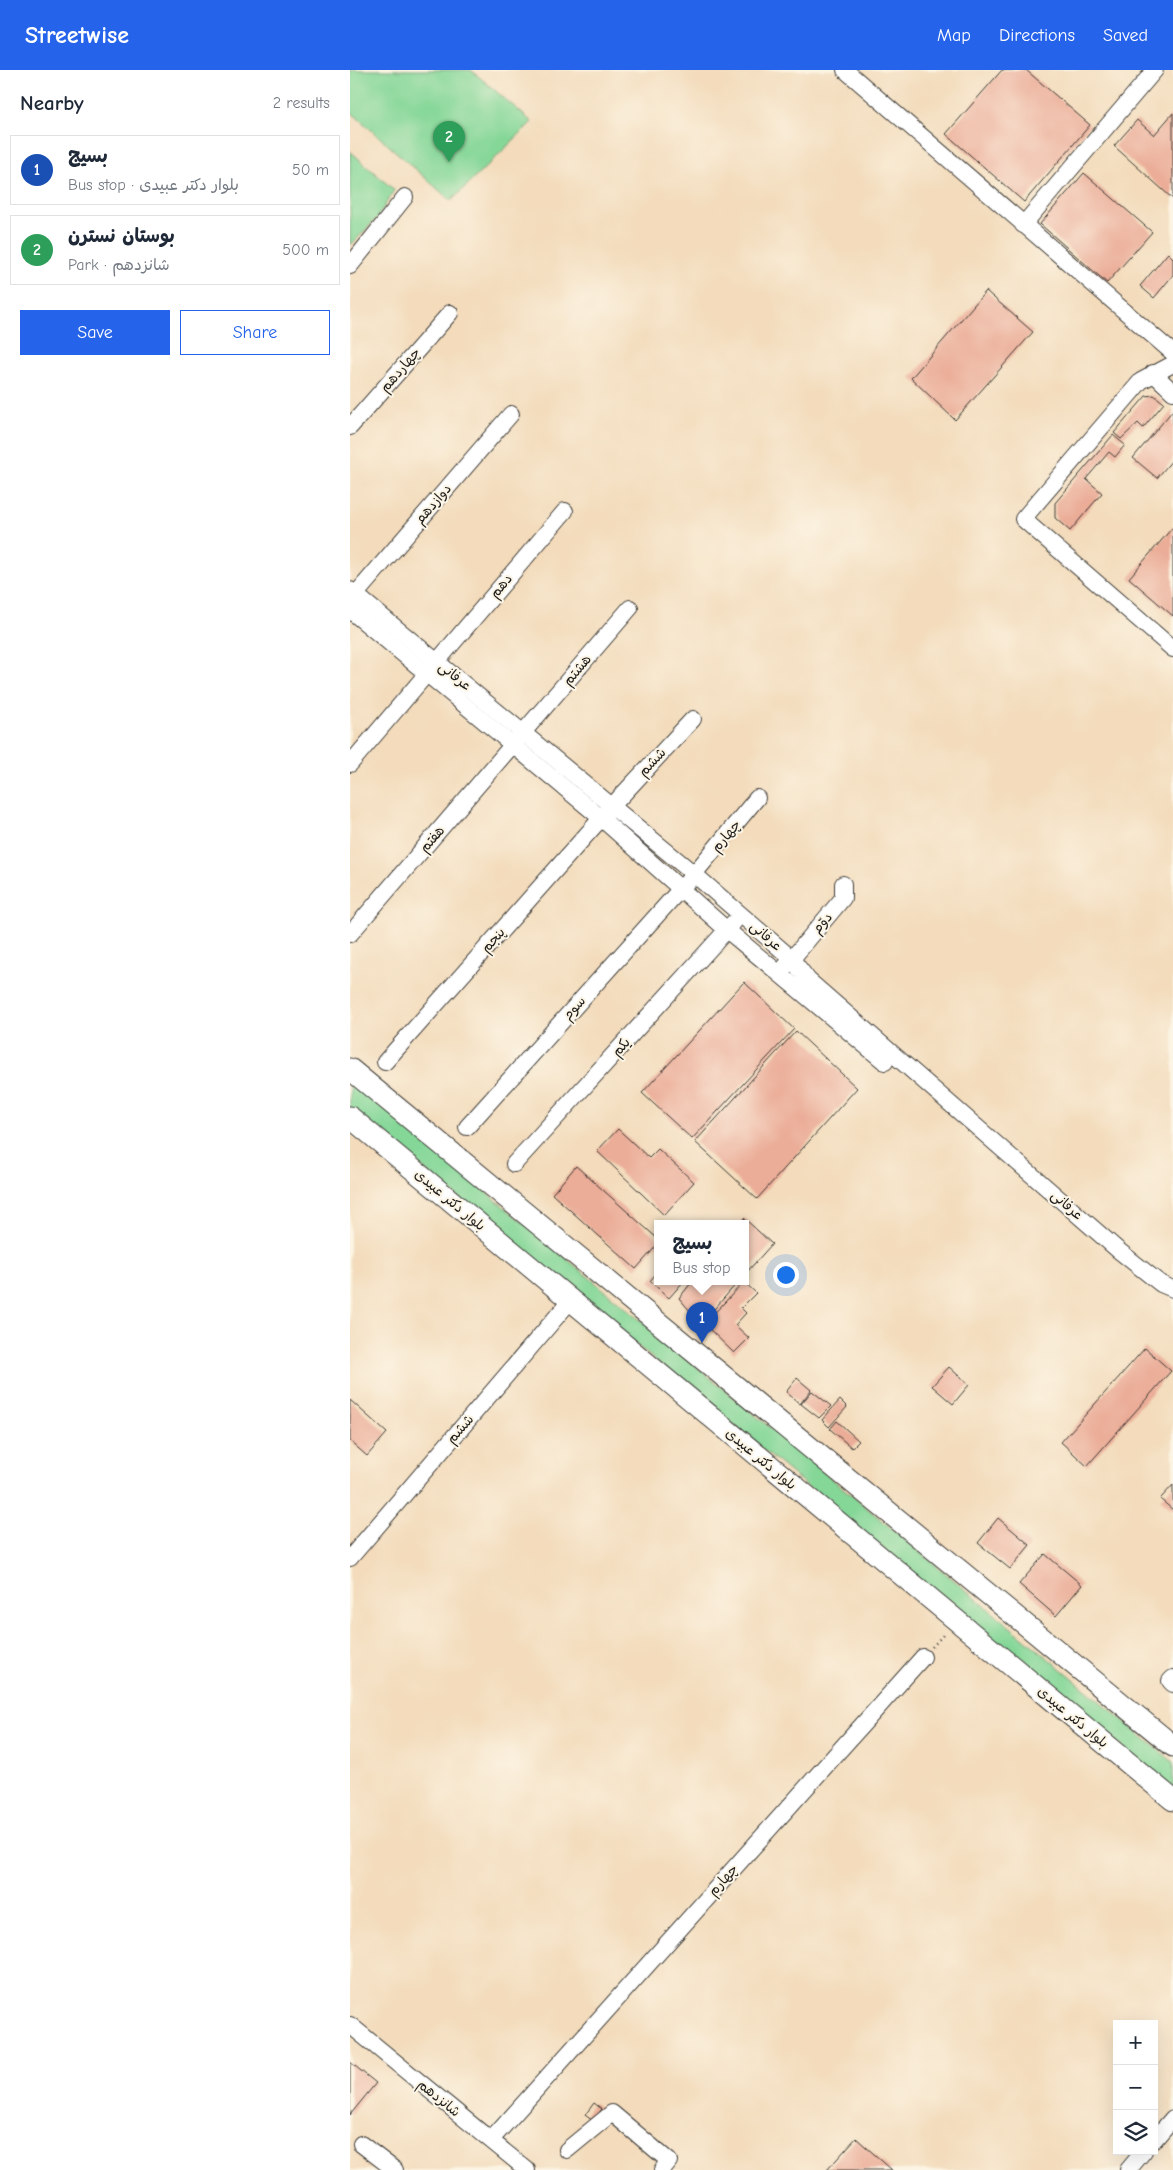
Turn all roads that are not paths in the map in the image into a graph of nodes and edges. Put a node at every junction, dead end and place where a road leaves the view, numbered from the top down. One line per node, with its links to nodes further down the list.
1 (845, 70): 4 (street)
2 (1154, 70): 4 (street)
3 (405, 197): 5 (street)
4 (1023, 225): 7 (street)
5 (350, 266)
6 (450, 313): 12 (street, چهاردهم)
7 (1173, 354)
8 (1173, 364): 9 (street)
9 (1153, 373): 10 (street); 16 (street)
10 (1173, 392)
11 (511, 414): 14 (street, دوازدهم)
12 (350, 427)
13 (565, 511): 17 (street, دهم)
14 (351, 599): 17 (street, عرفانی)
15 (630, 608): 19 (street, هشتم)
16 (1173, 649)
17 (432, 667): 19 (street, عرفانی); 20 (street, عرفانی); 21 (street, دهم)
18 (693, 719): 23 (street, ششم)
19 (524, 733): 20 (street, هشتم); 23 (street, عرفانی)
20 (513, 745): 24 (street, عرفانی); 30 (street, هفتم)
21 (350, 764)
22 (757, 798): 25 (street, چهارم)
23 (612, 806): 24 (street, ششم); 25 (street, عرفانی)
24 (601, 818): 27 (street, عرفانی); 33 (street, پنجم)
25 (694, 874): 27 (street, چهارم); 28 (street, عرفانی)
26 (843, 884): 31 (street, دوّم)
27 (681, 889): 29 (street, عرفانی); 36 (street, سوم)
28 (741, 914): 29 (street, یکم); 31 (street, عرفانی)
29 (727, 930): 32 (street, عرفانی); 37 (street, یکم)
30 (350, 934)
31 (791, 958): 32 (street, دوّم); 38 (street, عرفانی)
32 (780, 973): 39 (street, عرفانی)
33 (384, 1062)
34 (350, 1069): 45 (main road)
35 (350, 1117): 40 (main road, بلوار دکتر عبیدی)
36 (467, 1127)
37 (514, 1164)
38 (1173, 1289)
39 (1173, 1297)
40 (570, 1301): 41 (street, ششم); 46 (main road, بلوار دکتر عبیدی)
41 (350, 1558)
42 (923, 1657): 50 (street, چهارم)
43 (1173, 1678): 44 (street)
44 (1173, 1684)
45 (1173, 1746)
46 (1173, 1800)
47 (350, 2025): 50 (street, شانزدهم)
48 (1173, 2118): 49 (street)
49 (1158, 2135)
50 (491, 2140): 55 (street, شانزدهم)
51 (361, 2144): 56 (street)
52 (567, 2150): 54 (street)
53 (1141, 2155): 57 (street)
54 (671, 2167)
55 (525, 2169)
56 (395, 2170)
57 (1128, 2170)

